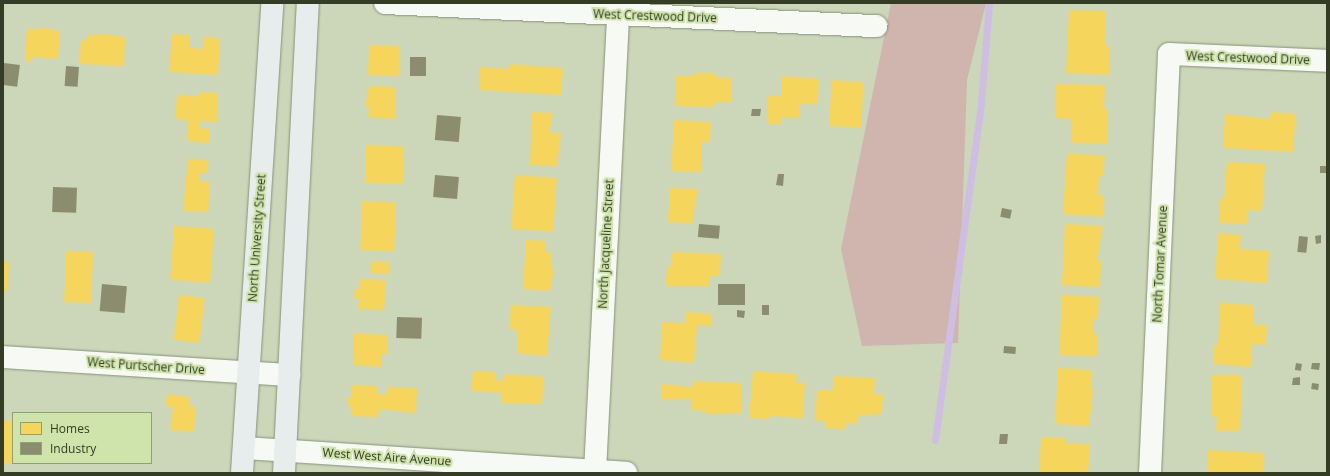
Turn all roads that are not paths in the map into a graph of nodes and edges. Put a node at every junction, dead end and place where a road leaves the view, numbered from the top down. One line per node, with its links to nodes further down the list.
1 (272, 3): 10 (main road, North University Street)
2 (308, 3): 11 (main road)
3 (385, 3): 5 (street, West Crestwood Drive)
4 (772, 11): 5 (street, West Crestwood Drive); 6 (street, West Crestwood Drive)
5 (618, 15): 14 (street, North Jacqueline Street)
6 (876, 26)
7 (1169, 54): 8 (street, West Crestwood Drive); 18 (street, North Tomar Avenue)
8 (1327, 61)
9 (3, 357): 10 (street, West Purtscher Drive)
10 (248, 373): 11 (street, West Purtscher Drive); 12 (main road, North University Street)
11 (289, 375): 13 (main road)
12 (244, 448): 13 (street, West West Aire Avenue); 15 (main road, North University Street)
13 (286, 450): 14 (street, West West Aire Avenue); 16 (main road)
14 (595, 472): 17 (street, West West Aire Avenue)
15 (242, 473)
16 (284, 473)
17 (626, 473)
18 (1150, 473)

